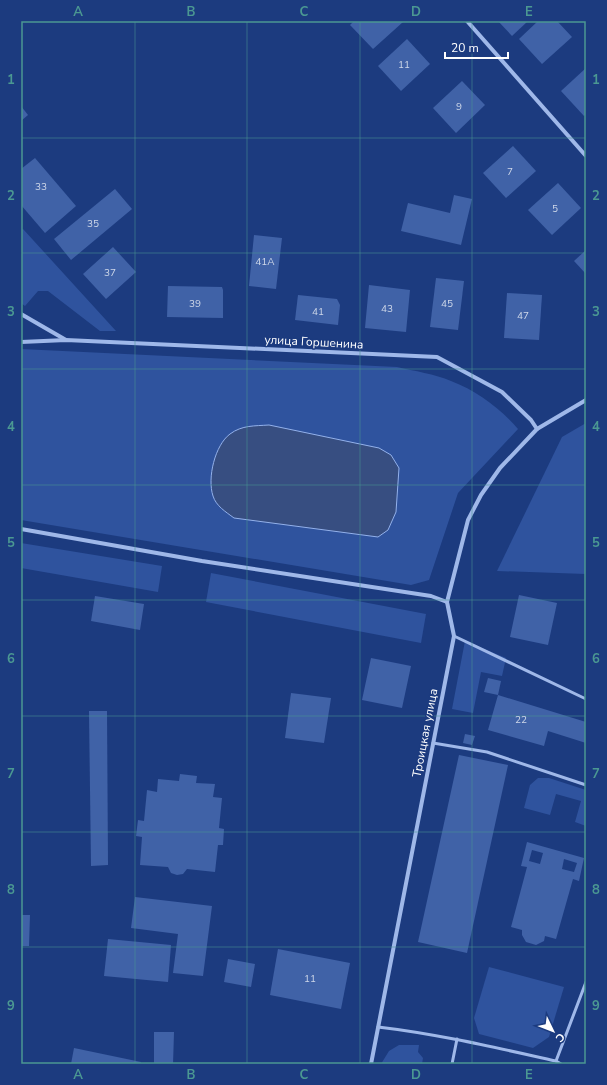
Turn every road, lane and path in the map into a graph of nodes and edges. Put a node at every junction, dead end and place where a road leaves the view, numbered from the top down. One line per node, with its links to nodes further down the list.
1 (467, 21): 2 (street)
2 (586, 156)
3 (21, 314): 4 (street, улица Горшенина)
4 (66, 340): 5 (street, улица Горшенина); 7 (street, улица Горшенина)
5 (21, 342)
6 (586, 400): 7 (street, Троицкая улица)
7 (537, 430): 9 (street, Троицкая улица)
8 (21, 529): 9 (street)
9 (446, 602): 10 (street, Троицкая улица)
10 (454, 636): 11 (lane); 12 (street, Троицкая улица)
11 (586, 698)
12 (433, 743): 13 (lane); 15 (street, Троицкая улица)
13 (586, 785)
14 (586, 982): 17 (lane)
15 (378, 1027): 16 (lane); 18 (street, Троицкая улица)
16 (457, 1039): 17 (lane); 19 (lane)
17 (556, 1061): 20 (lane)
18 (371, 1064)
19 (452, 1064)
20 (561, 1064)

